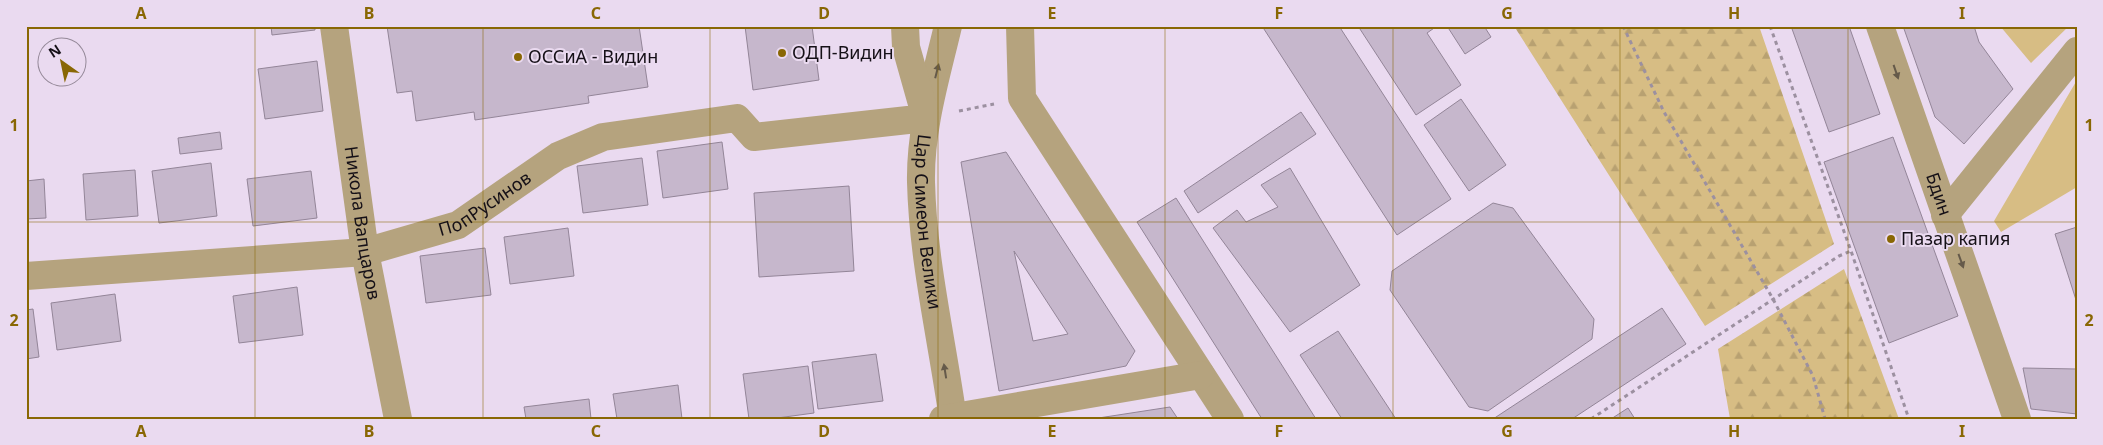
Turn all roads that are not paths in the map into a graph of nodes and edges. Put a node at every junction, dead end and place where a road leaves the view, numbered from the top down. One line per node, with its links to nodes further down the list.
1 (334, 26): 9 (street, Никола Вапцаров)
2 (905, 26): 7 (street)
3 (948, 26): 7 (street, Цар Симеон Велики, one-way to 3)
4 (1020, 26): 11 (street)
5 (1880, 26): 8 (street, Бдин, one-way to 8)
6 (2077, 51): 8 (street)
7 (926, 118): 9 (street, ПопРусинов); 12 (street, Цар Симеон Велики, one-way to 7)
8 (1945, 215): 15 (street, Бдин, one-way to 15)
9 (365, 252): 10 (street, ПопРусинов); 13 (street, Никола Вапцаров)
10 (26, 276)
11 (1201, 375): 12 (street); 14 (street)
12 (950, 418)
13 (398, 419)
14 (1230, 419)
15 (2017, 419)

